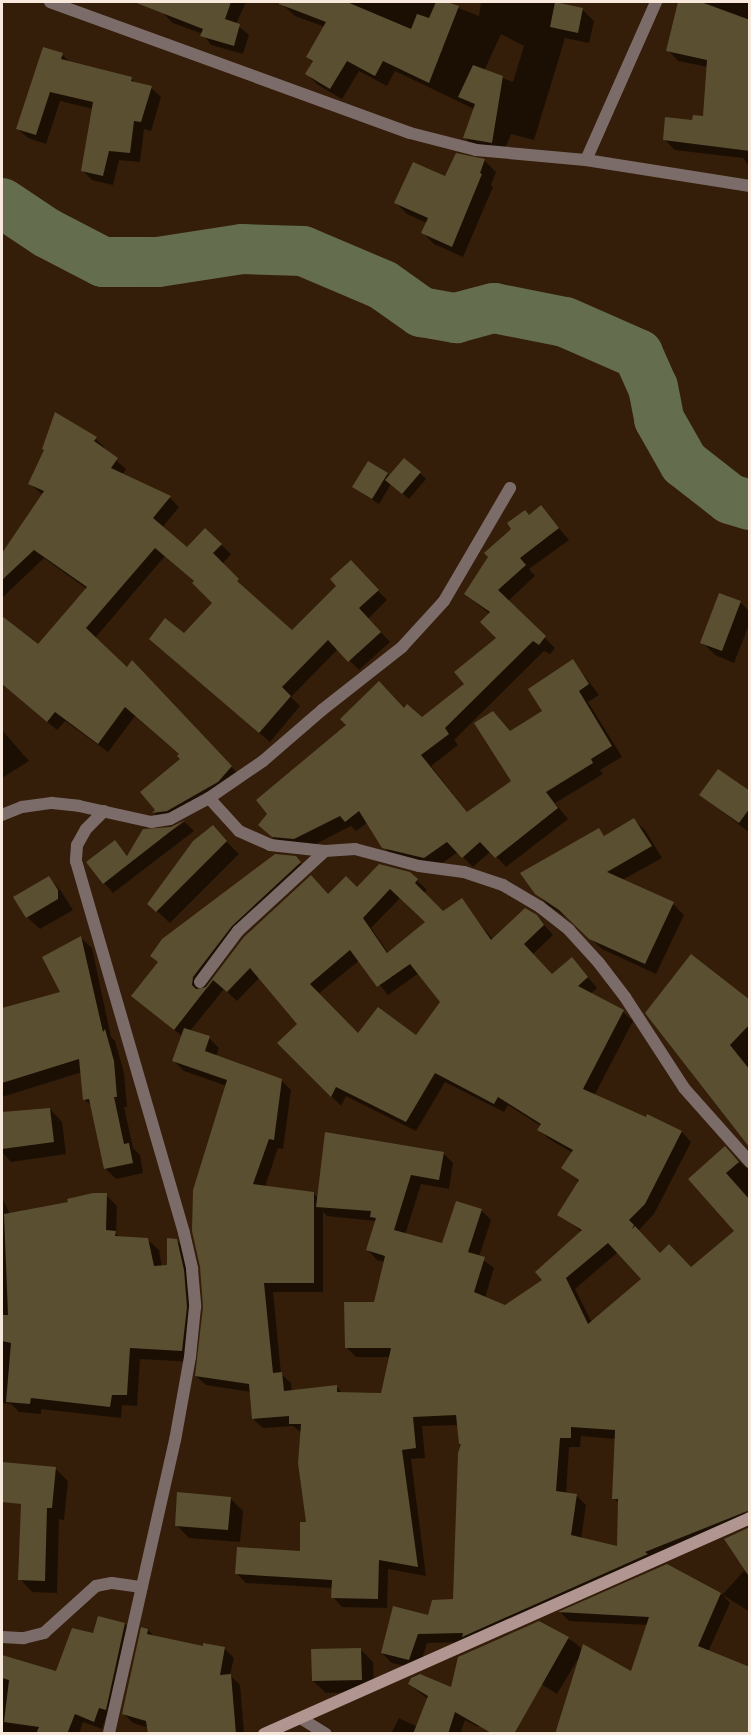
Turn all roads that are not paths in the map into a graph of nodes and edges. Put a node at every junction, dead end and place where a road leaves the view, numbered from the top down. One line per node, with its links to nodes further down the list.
1 (50, 2): 3 (street)
2 (656, 2): 3 (street)
3 (586, 160): 4 (street)
4 (750, 186)
5 (510, 488): 6 (street)
6 (209, 798): 7 (street); 9 (street)
7 (104, 811): 8 (street); 13 (street)
8 (2, 814)
9 (325, 851): 10 (street); 11 (street)
10 (200, 982)
11 (750, 1162)
12 (750, 1518): 15 (street)
13 (142, 1587): 14 (street); 16 (street)
14 (2, 1637)
15 (302, 1719): 17 (street); 18 (street)
16 (109, 1734)
17 (264, 1734)
18 (326, 1734)

